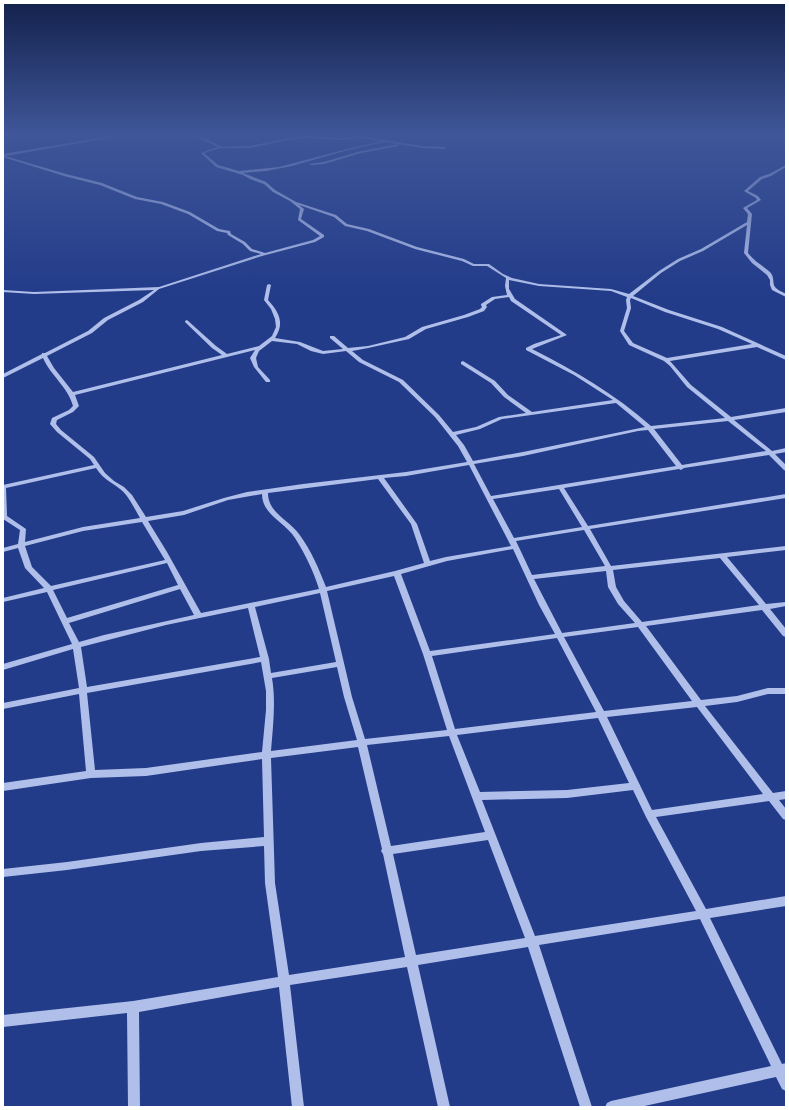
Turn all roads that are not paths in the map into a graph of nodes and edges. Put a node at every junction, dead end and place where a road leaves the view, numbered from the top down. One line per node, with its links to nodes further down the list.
1 (108, 187): 6 (street)
2 (269, 187): 4 (street)
3 (751, 187): 5 (street)
4 (293, 202): 6 (street); 7 (street)
5 (749, 222): 12 (street); 13 (street)
6 (266, 253): 9 (street)
7 (508, 278): 11 (street); 12 (street)
8 (269, 285): 16 (street)
9 (159, 288): 10 (street); 20 (street)
10 (3, 291)
11 (509, 296): 19 (street); 28 (street)
12 (630, 296): 17 (street); 23 (street)
13 (786, 296)
14 (187, 321): 21 (street)
15 (332, 337): 19 (street)
16 (272, 339): 18 (street); 19 (street)
17 (758, 345): 22 (street); 23 (street)
18 (261, 347): 21 (street); 26 (street)
19 (346, 349): 33 (street)
20 (44, 354): 25 (street); 27 (street)
21 (227, 356): 27 (street)
22 (786, 358)
23 (666, 360): 31 (street)
24 (463, 363): 30 (street)
25 (3, 376)
26 (268, 381)
27 (71, 394): 37 (street)
28 (617, 401): 30 (street); 32 (street)
29 (786, 410): 31 (street)
30 (531, 414): 33 (street)
31 (731, 419): 32 (street); 35 (street)
32 (649, 427): 36 (street); 38 (street)
33 (452, 434): 36 (street)
34 (786, 450): 35 (street)
35 (770, 452): 38 (street); 39 (street)
36 (471, 464): 40 (street); 45 (street)
37 (98, 466): 42 (street); 46 (street)
38 (681, 468): 41 (street)
39 (786, 469)
40 (380, 478): 43 (street); 55 (street)
41 (560, 486): 45 (street); 47 (street)
42 (3, 488): 49 (street)
43 (265, 492): 46 (street); 61 (street)
44 (786, 496): 47 (street)
45 (490, 498): 48 (street)
46 (143, 519): 49 (street); 54 (street)
47 (586, 528): 48 (street); 56 (street)
48 (512, 540): 50 (street)
49 (21, 546): 52 (street); 60 (street)
50 (515, 547): 55 (street); 58 (street)
51 (786, 548): 53 (street)
52 (3, 550)
53 (722, 556): 56 (street); 65 (street)
54 (168, 561): 59 (street); 60 (street)
55 (427, 563): 57 (street)
56 (609, 568): 58 (street); 68 (street)
57 (397, 573): 61 (street); 72 (street)
58 (530, 577): 70 (street)
59 (182, 586): 66 (street); 67 (street)
60 (49, 589): 62 (street); 67 (street)
61 (323, 590): 64 (street); 74 (street)
62 (3, 600)
63 (786, 604): 65 (street)
64 (251, 606): 66 (street); 73 (street)
65 (764, 607): 68 (street); 69 (street)
66 (199, 616): 71 (street)
67 (66, 621): 71 (street)
68 (640, 624): 70 (street); 79 (street)
69 (786, 634)
70 (560, 635): 72 (street); 81 (street)
71 (77, 646): 75 (street); 77 (street)
72 (427, 654): 82 (street)
73 (265, 659): 76 (street); 77 (street)
74 (340, 664): 76 (street); 83 (street)
75 (3, 667)
76 (268, 676): 84 (street)
77 (83, 690): 80 (street); 85 (street)
78 (786, 691): 79 (street)
79 (699, 703): 81 (street); 90 (street)
80 (3, 706)
81 (601, 715): 82 (street); 86 (street)
82 (452, 732): 83 (street); 89 (street)
83 (362, 743): 84 (street); 95 (street)
84 (266, 756): 85 (street); 94 (street)
85 (91, 774): 87 (street)
86 (636, 786): 89 (street); 91 (street)
87 (3, 787)
88 (786, 795): 90 (street)
89 (476, 796): 93 (street)
90 (772, 797): 91 (street); 92 (street)
91 (649, 814): 98 (street)
92 (786, 816)
93 (491, 835): 95 (street); 99 (street)
94 (268, 841): 96 (street); 101 (street)
95 (386, 851): 100 (street)
96 (3, 873)
97 (786, 901): 98 (street)
98 (702, 914): 99 (street); 104 (street)
99 (532, 942): 100 (street); 109 (street)
100 (411, 961): 101 (street); 108 (street)
101 (284, 981): 102 (street); 107 (street)
102 (133, 1007): 103 (street); 106 (street)
103 (3, 1021)
104 (783, 1070): 105 (street); 110 (street)
105 (786, 1085)
106 (134, 1107)
107 (298, 1107)
108 (444, 1107)
109 (586, 1107)
110 (611, 1107)

